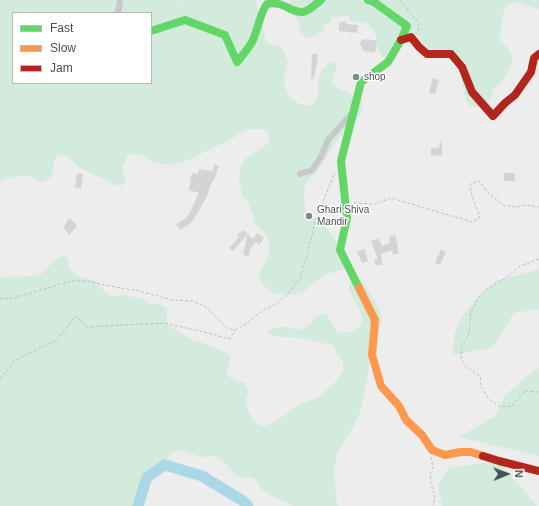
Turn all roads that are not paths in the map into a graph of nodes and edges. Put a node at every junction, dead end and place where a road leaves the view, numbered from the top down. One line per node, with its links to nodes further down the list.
1 (120, 0): 4 (street)
2 (321, 0): 5 (street)
3 (368, 0): 6 (street)
4 (118, 12)
5 (152, 31)
6 (401, 40): 7 (street); 8 (street)
7 (539, 54)
8 (354, 111): 9 (street); 10 (street)
9 (300, 174)
10 (539, 471)

